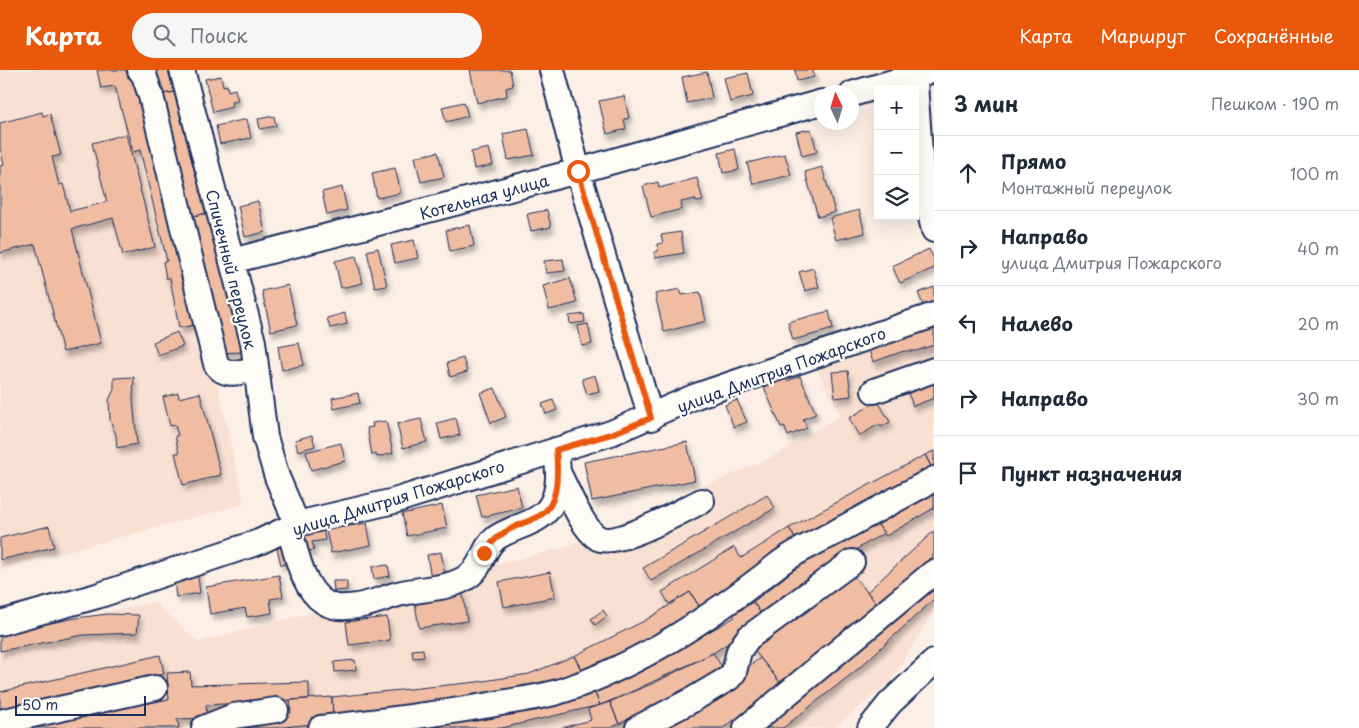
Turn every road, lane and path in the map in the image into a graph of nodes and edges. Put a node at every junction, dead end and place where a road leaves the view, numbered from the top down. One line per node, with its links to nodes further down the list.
1 (140, 70): 12 (street)
2 (182, 70): 10 (street, Спичечный переулок)
3 (552, 70): 8 (street)
4 (921, 72): 5 (street); 7 (street)
5 (859, 92)
6 (814, 104): 8 (street, Котельная улица)
7 (927, 153): 9 (street)
8 (578, 171): 10 (street, Котельная улица); 15 (street)
9 (934, 230)
10 (232, 261): 12 (street, Спичечный переулок)
11 (934, 315): 15 (street, улица Дмитрия Пожарского)
12 (255, 369): 19 (street, Спичечный переулок)
13 (934, 370): 14 (street)
14 (874, 391)
15 (651, 418): 16 (street, улица Дмитрия Пожарского)
16 (557, 461): 18 (street); 19 (street, улица Дмитрия Пожарского); 19 (street, Спичечный переулок)
17 (934, 479): 28 (street)
18 (702, 501)
19 (293, 526): 22 (street, улица Дмитрия Пожарского)
20 (852, 562): 29 (street)
21 (934, 572): 30 (street)
22 (0, 623)
23 (934, 662): 31 (street)
24 (155, 688): 26 (street)
25 (276, 710): 27 (street)
26 (0, 722)
27 (204, 728)
28 (321, 728)
29 (638, 728)
30 (746, 728)
31 (870, 728)

